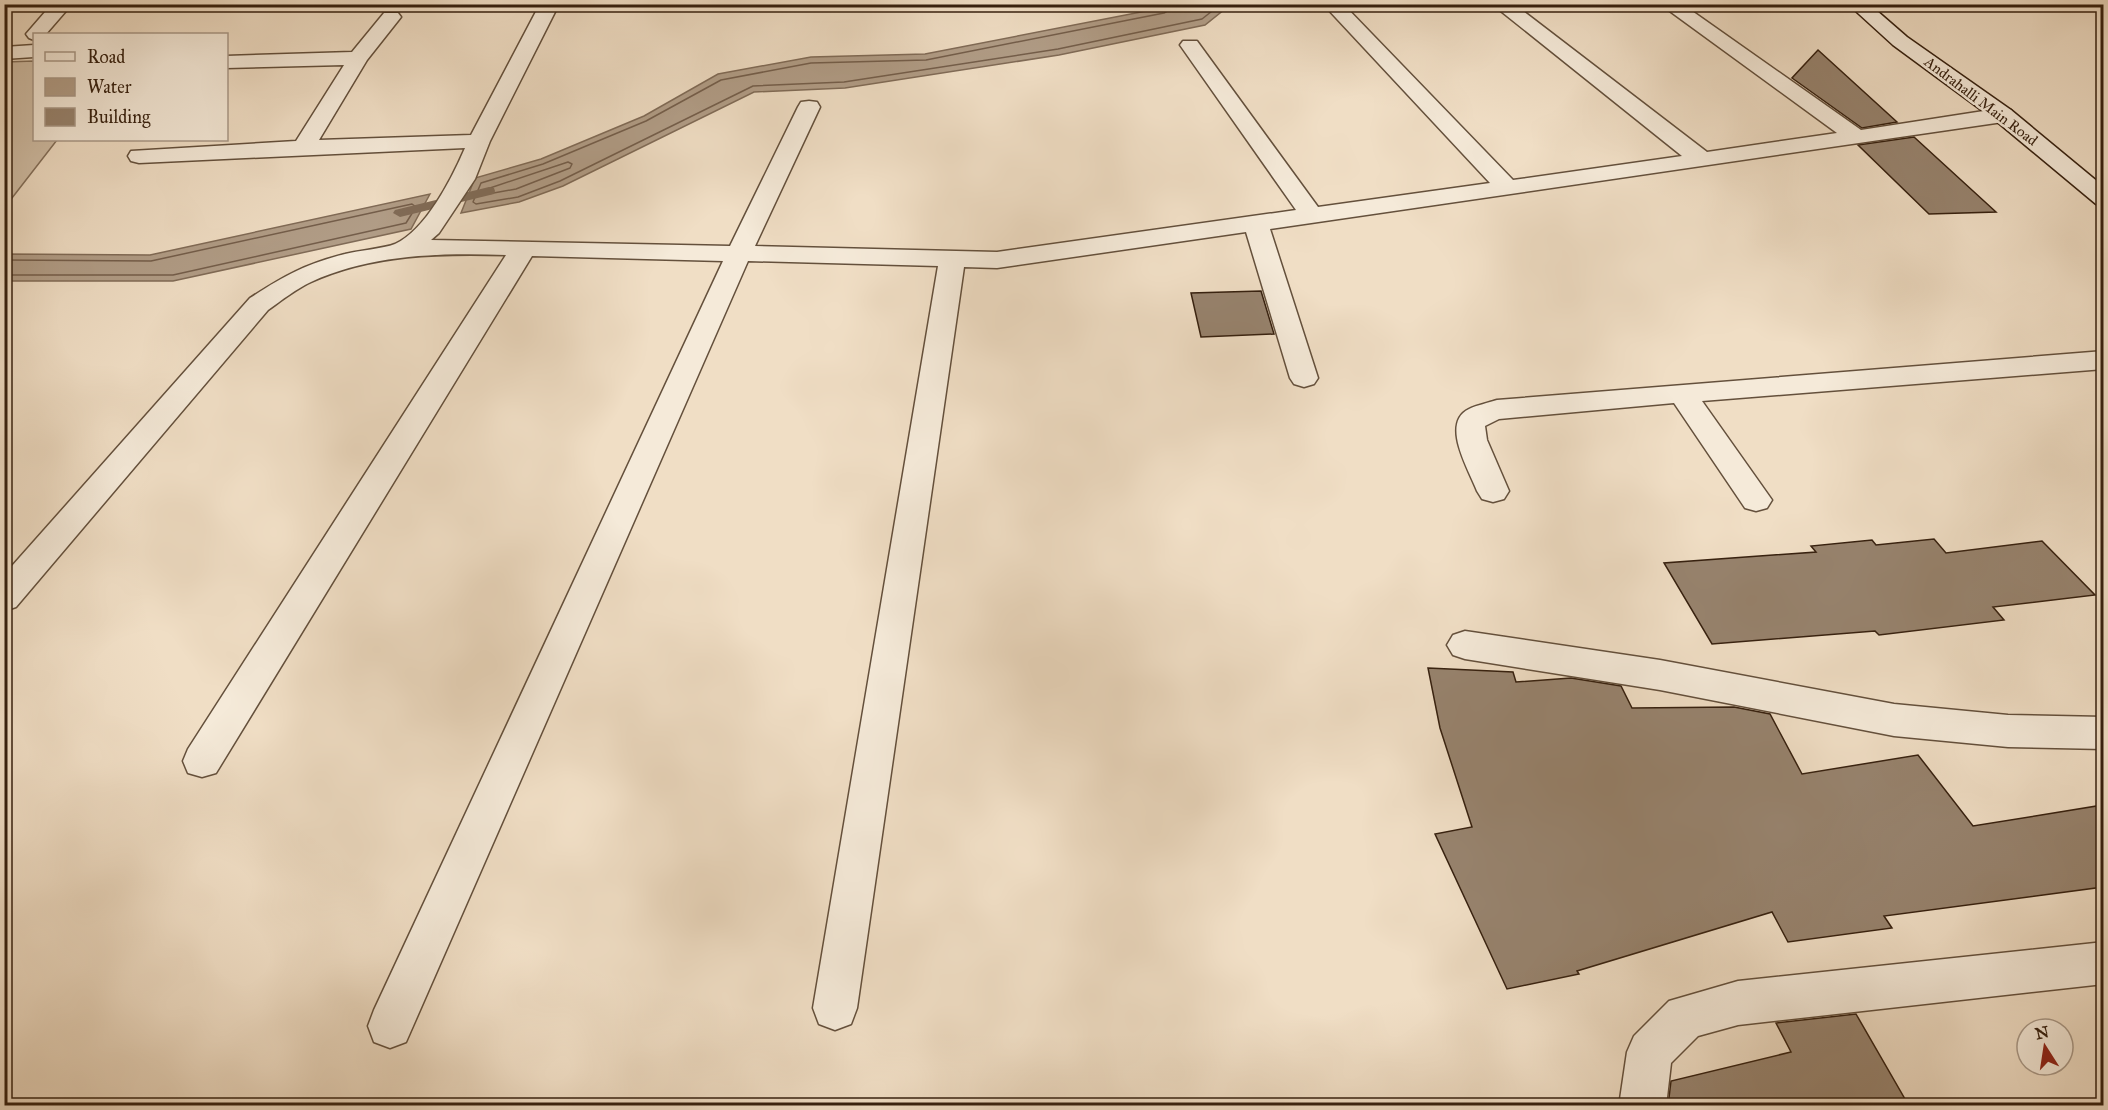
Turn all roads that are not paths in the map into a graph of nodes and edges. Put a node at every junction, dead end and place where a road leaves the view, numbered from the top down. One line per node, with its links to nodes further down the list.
1 (63, 4): 8 (street)
2 (550, 4): 17 (street)
3 (1332, 4): 21 (street)
4 (1501, 4): 20 (street)
5 (1669, 4): 16 (street)
6 (1857, 4): 15 (street, Andrahalli Main Road)
7 (391, 17): 12 (street)
8 (37, 33)
9 (33, 37): 11 (street)
10 (1190, 45): 23 (street)
11 (20, 52)
12 (358, 58): 13 (street); 18 (street)
13 (228, 62)
14 (809, 107): 27 (street)
15 (2002, 115): 16 (street); 22 (street, Andrahalli Main Road)
16 (1857, 137): 20 (street)
17 (479, 141): 18 (street); 25 (street)
18 (303, 147): 19 (street)
19 (139, 156)
20 (1702, 160): 21 (street)
21 (1508, 188): 23 (street)
22 (2103, 199)
23 (1311, 215): 24 (street)
24 (1256, 223): 28 (street); 30 (street)
25 (404, 249): 26 (street); 34 (street)
26 (523, 249): 27 (street); 37 (street)
27 (739, 255): 28 (street); 40 (street)
28 (952, 259): 39 (street)
29 (2103, 360): 31 (street)
30 (1304, 378)
31 (1682, 393): 32 (street); 33 (street)
32 (1493, 491)
33 (1756, 500)
34 (4, 598)
35 (1465, 645): 36 (street)
36 (2103, 733)
37 (202, 762)
38 (2103, 963): 41 (street)
39 (835, 1008)
40 (390, 1026)
41 (1642, 1106)

